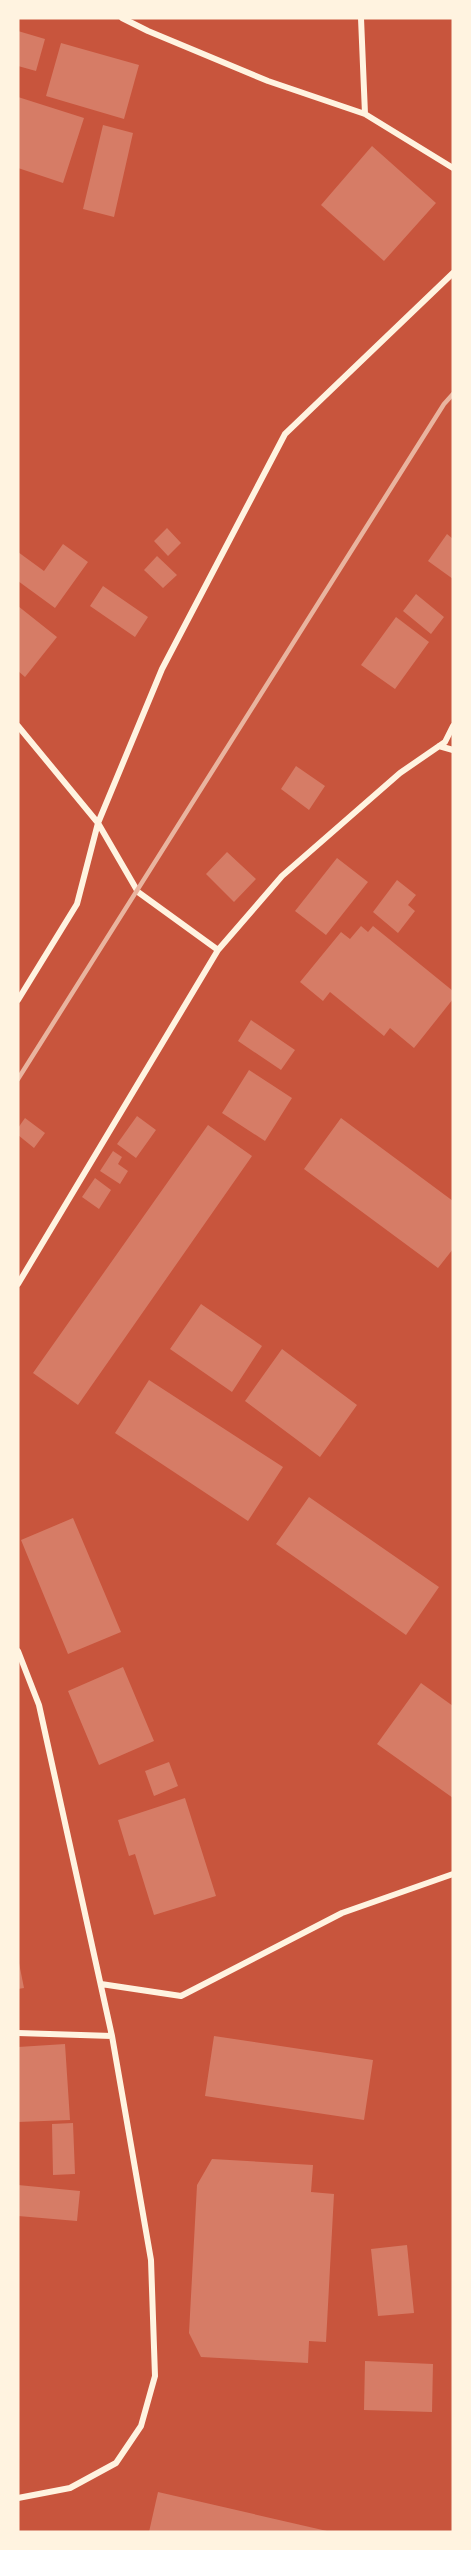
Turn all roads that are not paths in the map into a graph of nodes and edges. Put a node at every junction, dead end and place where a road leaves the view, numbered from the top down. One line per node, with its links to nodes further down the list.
1 (122, 18): 3 (street)
2 (361, 18): 3 (street)
3 (365, 114): 4 (street)
4 (453, 168)
5 (453, 273): 10 (street)
6 (18, 726): 10 (street)
7 (453, 726): 8 (street)
8 (440, 746): 9 (street); 11 (street)
9 (453, 750)
10 (98, 823): 11 (street); 12 (street)
11 (218, 950): 13 (street)
12 (18, 1000)
13 (18, 1284)
14 (18, 1651): 16 (street)
15 (453, 1874): 16 (street)
16 (101, 1984): 18 (street)
17 (18, 2033): 18 (street)
18 (112, 2036): 19 (street)
19 (18, 2498)

